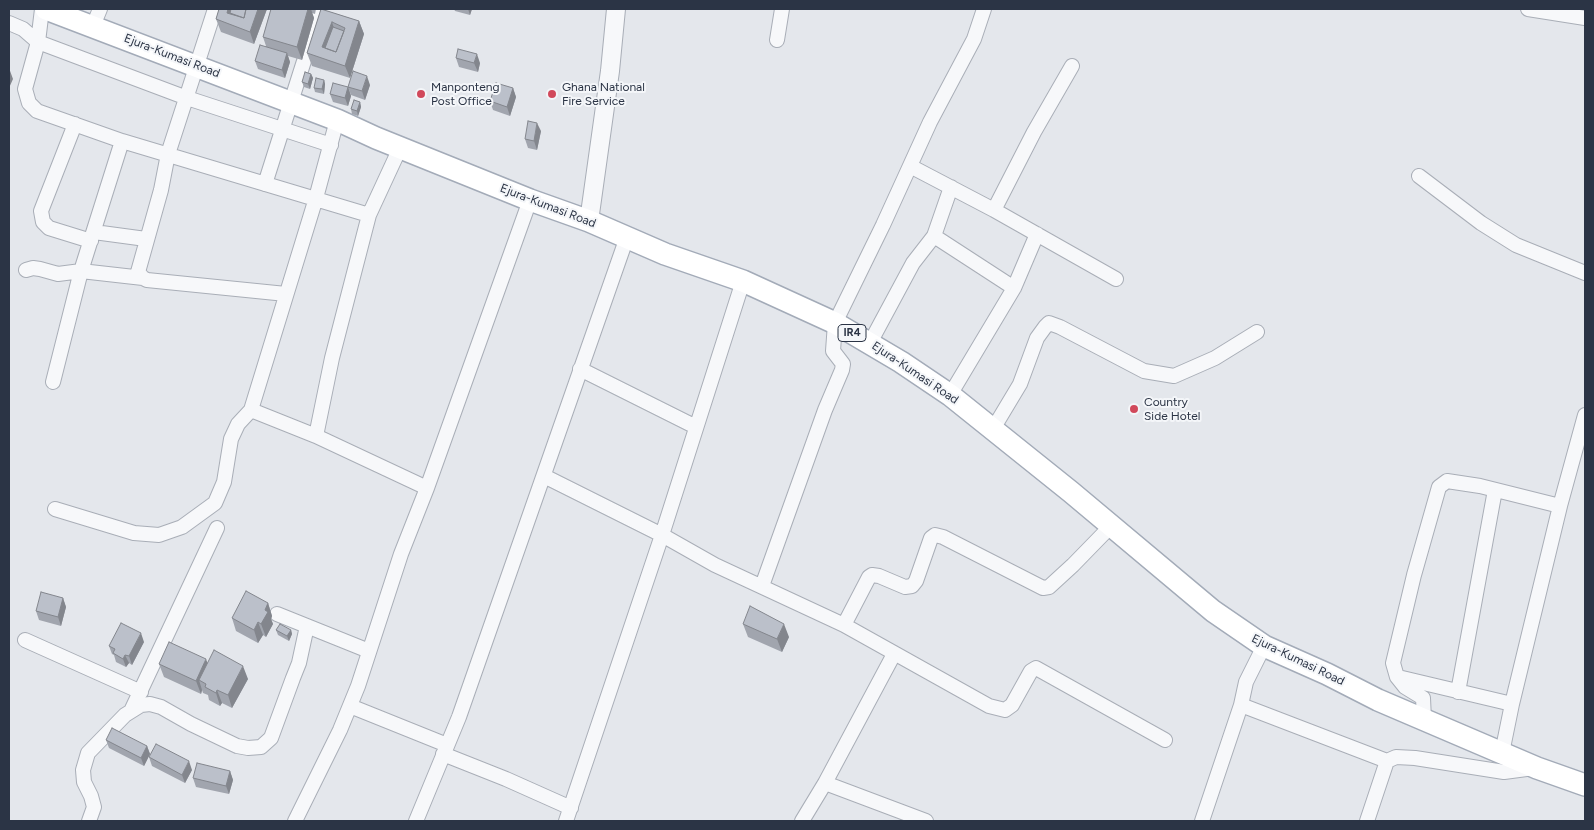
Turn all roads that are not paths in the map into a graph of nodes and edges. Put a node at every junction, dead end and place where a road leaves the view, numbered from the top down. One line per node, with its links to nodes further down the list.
1 (44, 9): 8 (main road, Ejura-Kumasi Road / IR4); 12 (street)
2 (215, 9): 13 (street)
3 (318, 9): 16 (street)
4 (616, 9): 32 (street)
5 (782, 9): 11 (street)
6 (984, 9): 24 (street)
7 (1528, 9): 9 (street)
8 (96, 18): 13 (main road, Ejura-Kumasi Road / IR4)
9 (1585, 18)
10 (9, 23): 12 (street)
11 (778, 40)
12 (38, 42): 15 (street); 18 (street)
13 (198, 65): 15 (street); 16 (main road, Ejura-Kumasi Road / IR4)
14 (1072, 66): 30 (street)
15 (187, 98): 19 (street); 23 (street)
16 (290, 102): 17 (main road, Ejura-Kumasi Road / IR4); 19 (street)
17 (337, 120): 21 (street); 22 (main road, Ejura-Kumasi Road / IR4)
18 (75, 124): 20 (street); 34 (street)
19 (282, 129): 21 (street); 26 (street)
20 (122, 141): 23 (street); 34 (street)
21 (331, 145): 28 (street)
22 (400, 148): 29 (main road, Ejura-Kumasi Road / IR4); 31 (street)
23 (168, 154): 26 (street); 37 (street)
24 (910, 166): 27 (street); 46 (street)
25 (1419, 176): 40 (street)
26 (265, 184): 28 (street)
27 (952, 187): 30 (street); 35 (street)
28 (316, 198): 31 (street); 45 (street)
29 (530, 200): 32 (main road, Ejura-Kumasi Road / IR4); 58 (street)
30 (994, 210): 33 (street)
31 (369, 215): 56 (street)
32 (589, 221): 36 (main road, Ejura-Kumasi Road / IR4)
33 (1037, 234): 42 (street); 44 (street)
34 (92, 236): 37 (street); 39 (street)
35 (934, 236): 44 (street); 48 (street)
36 (627, 237): 43 (main road, Ejura-Kumasi Road / IR4); 49 (street)
37 (146, 239): 41 (street)
38 (26, 270): 39 (street)
39 (81, 270): 41 (street); 50 (street)
40 (1585, 273)
41 (143, 278): 45 (street)
42 (1116, 279)
43 (743, 281): 46 (main road, Ejura-Kumasi Road / IR4); 54 (street)
44 (1014, 288): 51 (street)
45 (286, 294): 52 (street)
46 (835, 323): 48 (main road, Ejura-Kumasi Road / IR4); 65 (street)
47 (1257, 332): 55 (street)
48 (870, 343): 51 (main road, Ejura-Kumasi Road / IR4)
49 (580, 369): 54 (street); 57 (street)
50 (53, 382)
51 (950, 395): 55 (main road, Ejura-Kumasi Road / IR4)
52 (251, 410): 56 (street); 61 (street)
53 (1585, 415): 60 (street)
54 (696, 427): 64 (street)
55 (993, 429): 62 (main road, Ejura-Kumasi Road / IR4)
56 (316, 436): 58 (street)
57 (544, 476): 64 (street); 82 (street)
58 (427, 488): 71 (street)
59 (1495, 490): 60 (street); 73 (street); 75 (street)
60 (1560, 506): 76 (street)
61 (55, 509)
62 (1111, 526): 67 (street); 70 (main road, Ejura-Kumasi Road / IR4)
63 (217, 528): 74 (street)
64 (662, 535): 65 (street); 88 (street)
65 (762, 586): 67 (street)
66 (277, 614): 68 (street)
67 (844, 625): 72 (street)
68 (308, 626): 71 (street); 79 (street)
69 (25, 640): 74 (street)
70 (1264, 646): 77 (street); 80 (main road, Ejura-Kumasi Road / IR4)
71 (369, 651): 78 (street)
72 (894, 654): 81 (street); 86 (street)
73 (1397, 677): 75 (street); 80 (street)
74 (141, 692): 79 (street)
75 (1458, 692): 76 (street)
76 (1512, 704): 83 (street)
77 (1241, 705): 84 (street); 95 (street)
78 (350, 706): 82 (street); 90 (street)
79 (132, 709): 89 (street)
80 (1424, 719): 83 (main road, Ejura-Kumasi Road / IR4)
81 (1166, 740)
82 (445, 750): 88 (street); 91 (street)
83 (1502, 753): 85 (main road, Ejura-Kumasi Road / IR4)
84 (1387, 761): 85 (street); 96 (street)
85 (1537, 768): 87 (main road, Ejura-Kumasi Road / IR4)
86 (826, 782): 93 (street); 94 (street)
87 (1585, 785)
88 (571, 808): 92 (street)
89 (89, 821)
90 (295, 821)
91 (416, 821)
92 (566, 821)
93 (802, 821)
94 (926, 821)
95 (1202, 821)
96 (1367, 821)

